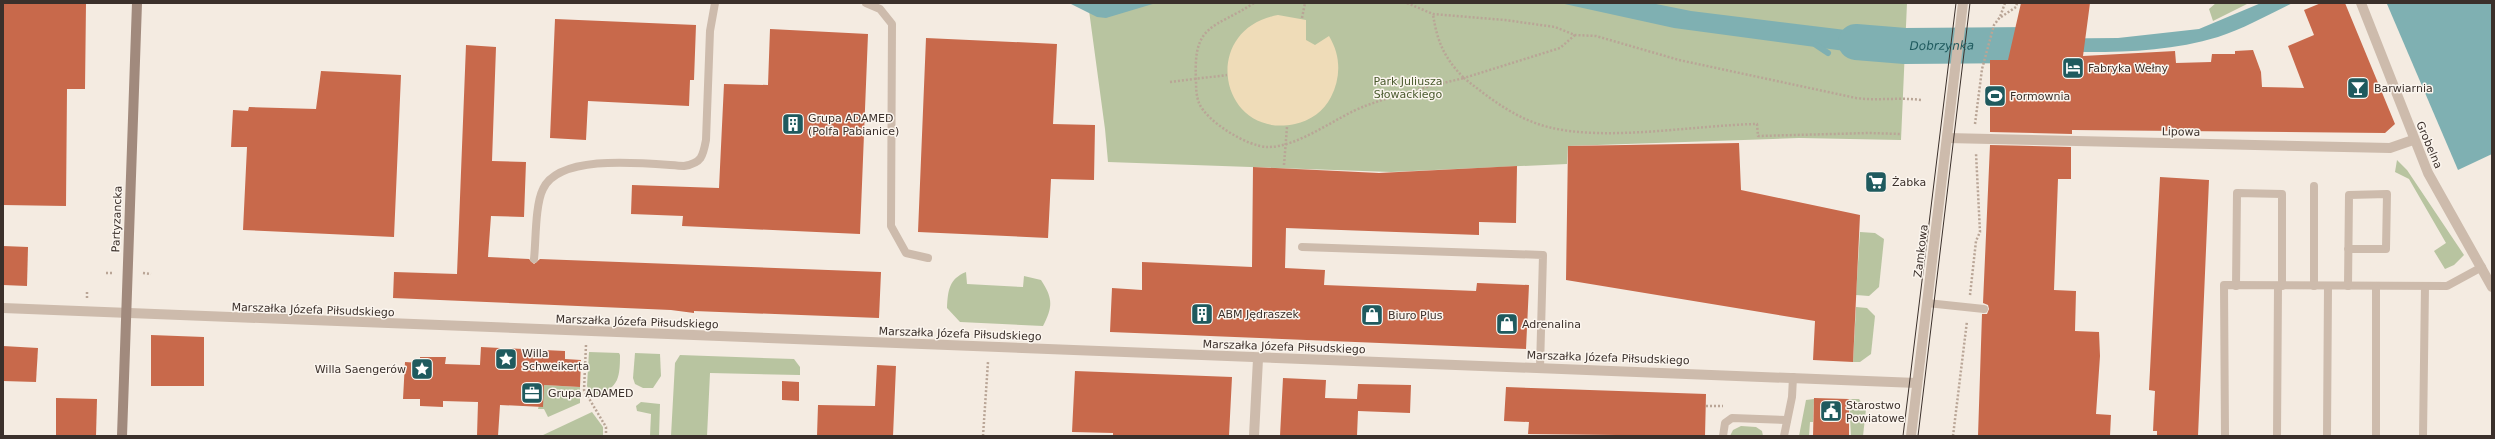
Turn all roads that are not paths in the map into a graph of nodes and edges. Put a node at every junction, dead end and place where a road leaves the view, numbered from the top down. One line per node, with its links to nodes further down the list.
1 (137, 3): 25 (main road, Partyzancka)
2 (715, 3): 12 (lane)
3 (866, 3): 11 (lane)
4 (1963, 3): 6 (street, Zamkowa)
5 (2361, 3): 7 (street, Grobelna)
6 (1947, 138): 7 (street, Lipowa); 22 (street, Zamkowa)
7 (2413, 140): 13 (street, Grobelna)
8 (2314, 186): 17 (lane)
9 (1302, 247): 27 (lane)
10 (2348, 249): 10 (lane); 19 (lane)
11 (928, 258)
12 (534, 259)
13 (2482, 267): 14 (street, Grobelna); 21 (lane)
14 (2491, 285)
15 (2236, 286): 16 (lane); 16 (lane); 36 (lane)
16 (2280, 286): 17 (lane); 37 (lane)
17 (2314, 286): 18 (lane)
18 (2328, 286): 19 (lane); 38 (lane)
19 (2348, 286): 20 (lane)
20 (2376, 286): 21 (lane); 39 (lane)
21 (2426, 286): 40 (lane)
22 (1927, 303): 24 (lane); 29 (street, Zamkowa)
23 (3, 308): 25 (street, Marszałka Józefa Piłsudskiego)
24 (1984, 309)
25 (126, 314): 26 (street, Marszałka Józefa Piłsudskiego); 31 (main road, Partyzancka)
26 (1258, 359): 27 (street, Marszałka Józefa Piłsudskiego); 32 (street)
27 (1540, 368): 28 (street, Marszałka Józefa Piłsudskiego)
28 (1793, 377): 29 (street, Marszałka Józefa Piłsudskiego); 30 (lane)
29 (1917, 383): 35 (street, Zamkowa)
30 (1787, 420): 33 (lane); 34 (lane)
31 (122, 436)
32 (1254, 436)
33 (1723, 436)
34 (1784, 436)
35 (1911, 436)
36 (2225, 436)
37 (2277, 436)
38 (2327, 436)
39 (2376, 436)
40 (2423, 436)

